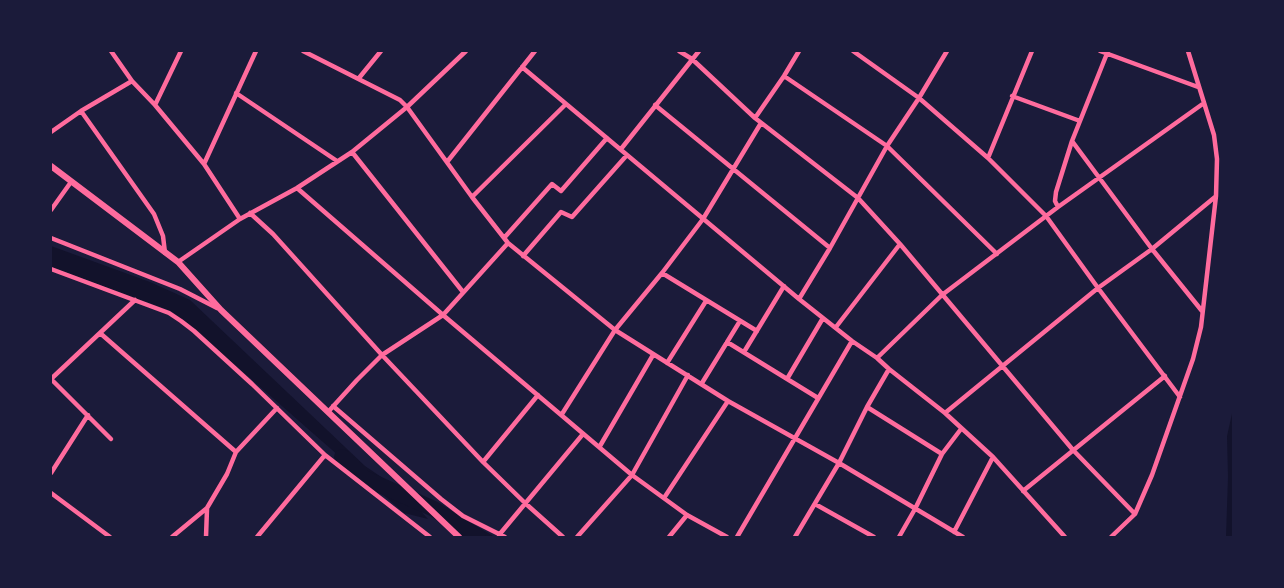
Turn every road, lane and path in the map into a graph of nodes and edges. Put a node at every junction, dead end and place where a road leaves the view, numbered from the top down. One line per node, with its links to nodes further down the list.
1 (111, 51): 21 (street)
2 (181, 51): 27 (street)
3 (256, 51): 23 (street)
4 (303, 51): 20 (street)
5 (381, 51): 20 (street)
6 (466, 51): 30 (street)
7 (535, 51): 18 (street)
8 (678, 51): 17 (street)
9 (698, 51): 17 (street)
10 (799, 51): 19 (street)
11 (947, 51): 25 (street)
12 (1032, 51): 24 (street)
13 (1100, 51): 16 (street)
14 (1188, 51): 22 (street)
15 (857, 52): 25 (street)
16 (1107, 52): 22 (street); 33 (street)
17 (692, 59): 29 (street); 32 (street)
18 (522, 67): 28 (street); 44 (street)
19 (784, 76): 32 (street); 38 (street)
20 (359, 78): 30 (street)
21 (132, 81): 27 (street); 31 (street)
22 (1199, 87): 26 (street)
23 (236, 93): 43 (street); 45 (street)
24 (1012, 96): 33 (street); 42 (street)
25 (919, 99): 38 (street); 42 (street)
26 (1204, 103): 48 (street); 51 (street)
27 (155, 104): 45 (street)
28 (566, 104): 36 (street); 52 (street)
29 (655, 105): 39 (street); 47 (street)
30 (407, 107): 40 (street); 44 (street)
31 (80, 111): 35 (street); 66 (street)
32 (755, 118): 34 (street)
33 (1080, 121): 37 (street)
34 (761, 123): 47 (street); 53 (street)
35 (51, 132)
36 (607, 138): 39 (street); 60 (street)
37 (1072, 141): 48 (street); 54 (street)
38 (887, 146): 53 (street); 67 (street)
39 (621, 149): 41 (street)
40 (352, 152): 43 (street); 74 (street)
41 (627, 155): 59 (street); 68 (street)
42 (988, 158): 57 (street)
43 (337, 161): 50 (street)
44 (447, 162): 52 (street)
45 (204, 164): 58 (street)
46 (51, 166): 49 (main road)
47 (733, 170): 59 (street); 64 (street)
48 (1099, 177): 54 (street); 65 (street)
49 (71, 182): 55 (street); 66 (main road)
50 (297, 188): 56 (street); 81 (street)
51 (1216, 196): 65 (street); 80 (street)
52 (472, 197): 60 (street)
53 (858, 198): 63 (street); 64 (street)
54 (1058, 207): 57 (street)
55 (51, 210)
56 (250, 213): 58 (street); 91 (street)
57 (1046, 216): 67 (street); 73 (street)
58 (240, 219): 69 (street)
59 (703, 219): 71 (street); 72 (street)
60 (504, 237): 62 (street)
61 (51, 238): 79 (street)
62 (508, 243): 68 (street); 74 (street)
63 (900, 244): 75 (street); 84 (street)
64 (830, 248): 76 (street)
65 (1152, 249): 73 (street); 80 (street)
66 (165, 253): 69 (main road)
67 (998, 254): 75 (street)
68 (523, 256): 85 (street)
69 (178, 262): 79 (main road)
70 (51, 270): 77 (street)
71 (662, 273): 78 (street); 85 (street)
72 (784, 286): 76 (street); 86 (street)
73 (1098, 288): 95 (street); 98 (street)
74 (463, 292): 81 (street)
75 (942, 295): 93 (street); 95 (street)
76 (799, 299): 82 (street)
77 (135, 300): 87 (street); 108 (street)
78 (706, 301): 83 (street); 94 (street)
79 (220, 310): 109 (main road)
80 (1203, 311): 103 (street)
81 (443, 315): 91 (street); 102 (street)
82 (823, 318): 84 (street); 100 (street)
83 (740, 321): 86 (street); 89 (street)
84 (836, 327): 88 (street)
85 (615, 330): 92 (street); 111 (street)
86 (757, 331): 90 (street)
87 (100, 333): 99 (street); 119 (street)
88 (852, 341): 93 (street); 104 (street)
89 (727, 342): 90 (street); 101 (street)
90 (744, 352): 100 (street)
91 (382, 355): 106 (street); 123 (street)
92 (653, 355): 94 (street); 117 (street)
93 (877, 358): 96 (street)
94 (667, 363): 97 (street)
95 (1003, 366): 110 (street); 118 (street)
96 (889, 369): 107 (street); 110 (street)
97 (688, 375): 101 (street); 126 (street)
98 (1165, 376): 103 (street); 118 (street)
99 (51, 379): 112 (street)
100 (786, 379): 104 (street)
101 (702, 383): 105 (street)
102 (538, 395): 111 (street); 123 (street)
103 (1180, 397): 134 (street)
104 (818, 398): 115 (street)
105 (728, 401): 115 (street); 129 (street)
106 (333, 406): 109 (street); 138 (street)
107 (867, 407): 120 (street); 124 (street)
108 (277, 408): 119 (street); 121 (street)
109 (327, 413): 145 (main road)
110 (945, 413): 113 (street)
111 (562, 414): 114 (street)
112 (88, 415): 116 (street); 125 (street)
113 (961, 429): 120 (street); 122 (street)
114 (583, 434): 117 (street); 130 (street)
115 (795, 438): 124 (street); 150 (street)
116 (111, 439)
117 (600, 446): 126 (street)
118 (1073, 450): 127 (street); 134 (street)
119 (236, 452): 132 (street)
120 (942, 454): 133 (street)
121 (324, 455): 143 (street); 144 (street)
122 (993, 457): 127 (street); 136 (street)
123 (483, 462): 130 (street)
124 (839, 463): 131 (street); 133 (street)
125 (51, 473)
126 (632, 475): 129 (street); 147 (street)
127 (1023, 491): 155 (street)
128 (51, 493): 140 (street)
129 (664, 498): 135 (street)
130 (525, 503): 138 (street); 146 (street)
131 (815, 504): 139 (street); 152 (street)
132 (207, 508): 137 (street); 142 (street)
133 (915, 509): 136 (street); 153 (street)
134 (1135, 514): 156 (street)
135 (687, 515): 148 (street); 149 (street)
136 (954, 532): 154 (street)
137 (172, 536): 141 (street)
138 (502, 536)
139 (796, 536): 151 (street)
140 (110, 537)
141 (182, 537)
142 (206, 537)
143 (257, 537)
144 (429, 537)
145 (459, 537)
146 (563, 537)
147 (578, 537)
148 (669, 537)
149 (727, 537)
150 (737, 537)
151 (803, 537)
152 (874, 537)
153 (899, 537)
154 (963, 537)
155 (1065, 537)
156 (1111, 537)

